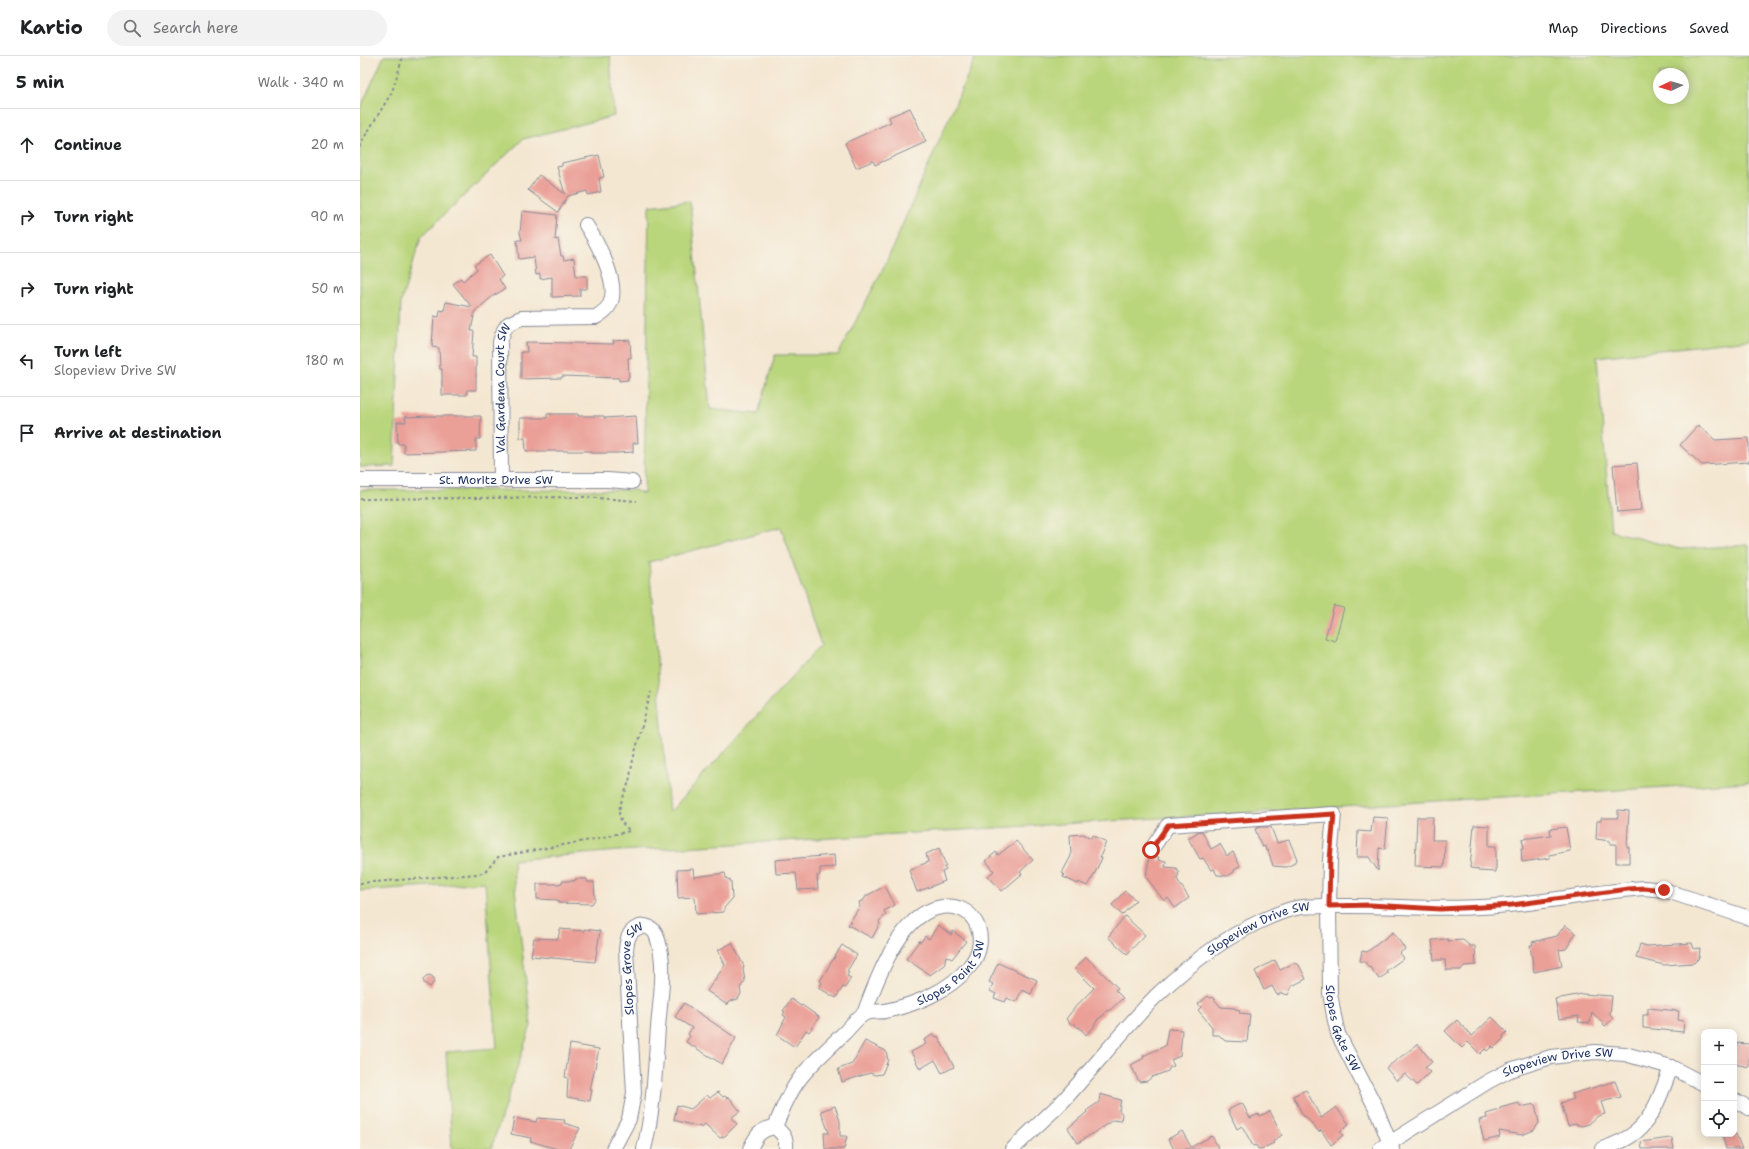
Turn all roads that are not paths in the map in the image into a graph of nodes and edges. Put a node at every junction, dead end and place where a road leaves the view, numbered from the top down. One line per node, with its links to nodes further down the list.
1 (586, 225): 3 (street, Val Gardena Court SW)
2 (360, 480): 3 (street, St. Moritz Drive SW)
3 (501, 480): 4 (street, St. Moritz Drive SW)
4 (632, 482)
5 (1151, 850): 6 (street, Slopes Gate SW)
6 (1329, 906): 7 (street, Slopeview Drive SW); 14 (street, Slopes Gate SW); 19 (street, Slopeview Drive SW)
7 (1749, 918)
8 (864, 1014): 8 (street, Slopes Point SW); 13 (street, Slopes Point SW)
9 (1671, 1067): 10 (street, Slopeview Drive SW); 14 (street, Slopeview Drive SW); 20 (street)
10 (1701, 1082)
11 (1736, 1101): 12 (street)
12 (1749, 1108)
13 (775, 1127): 17 (street); 18 (street)
14 (1387, 1147)
15 (613, 1149): 16 (street, Slopes Grove SW)
16 (644, 1149)
17 (750, 1149)
18 (786, 1149)
19 (1013, 1149)
20 (1602, 1149)

